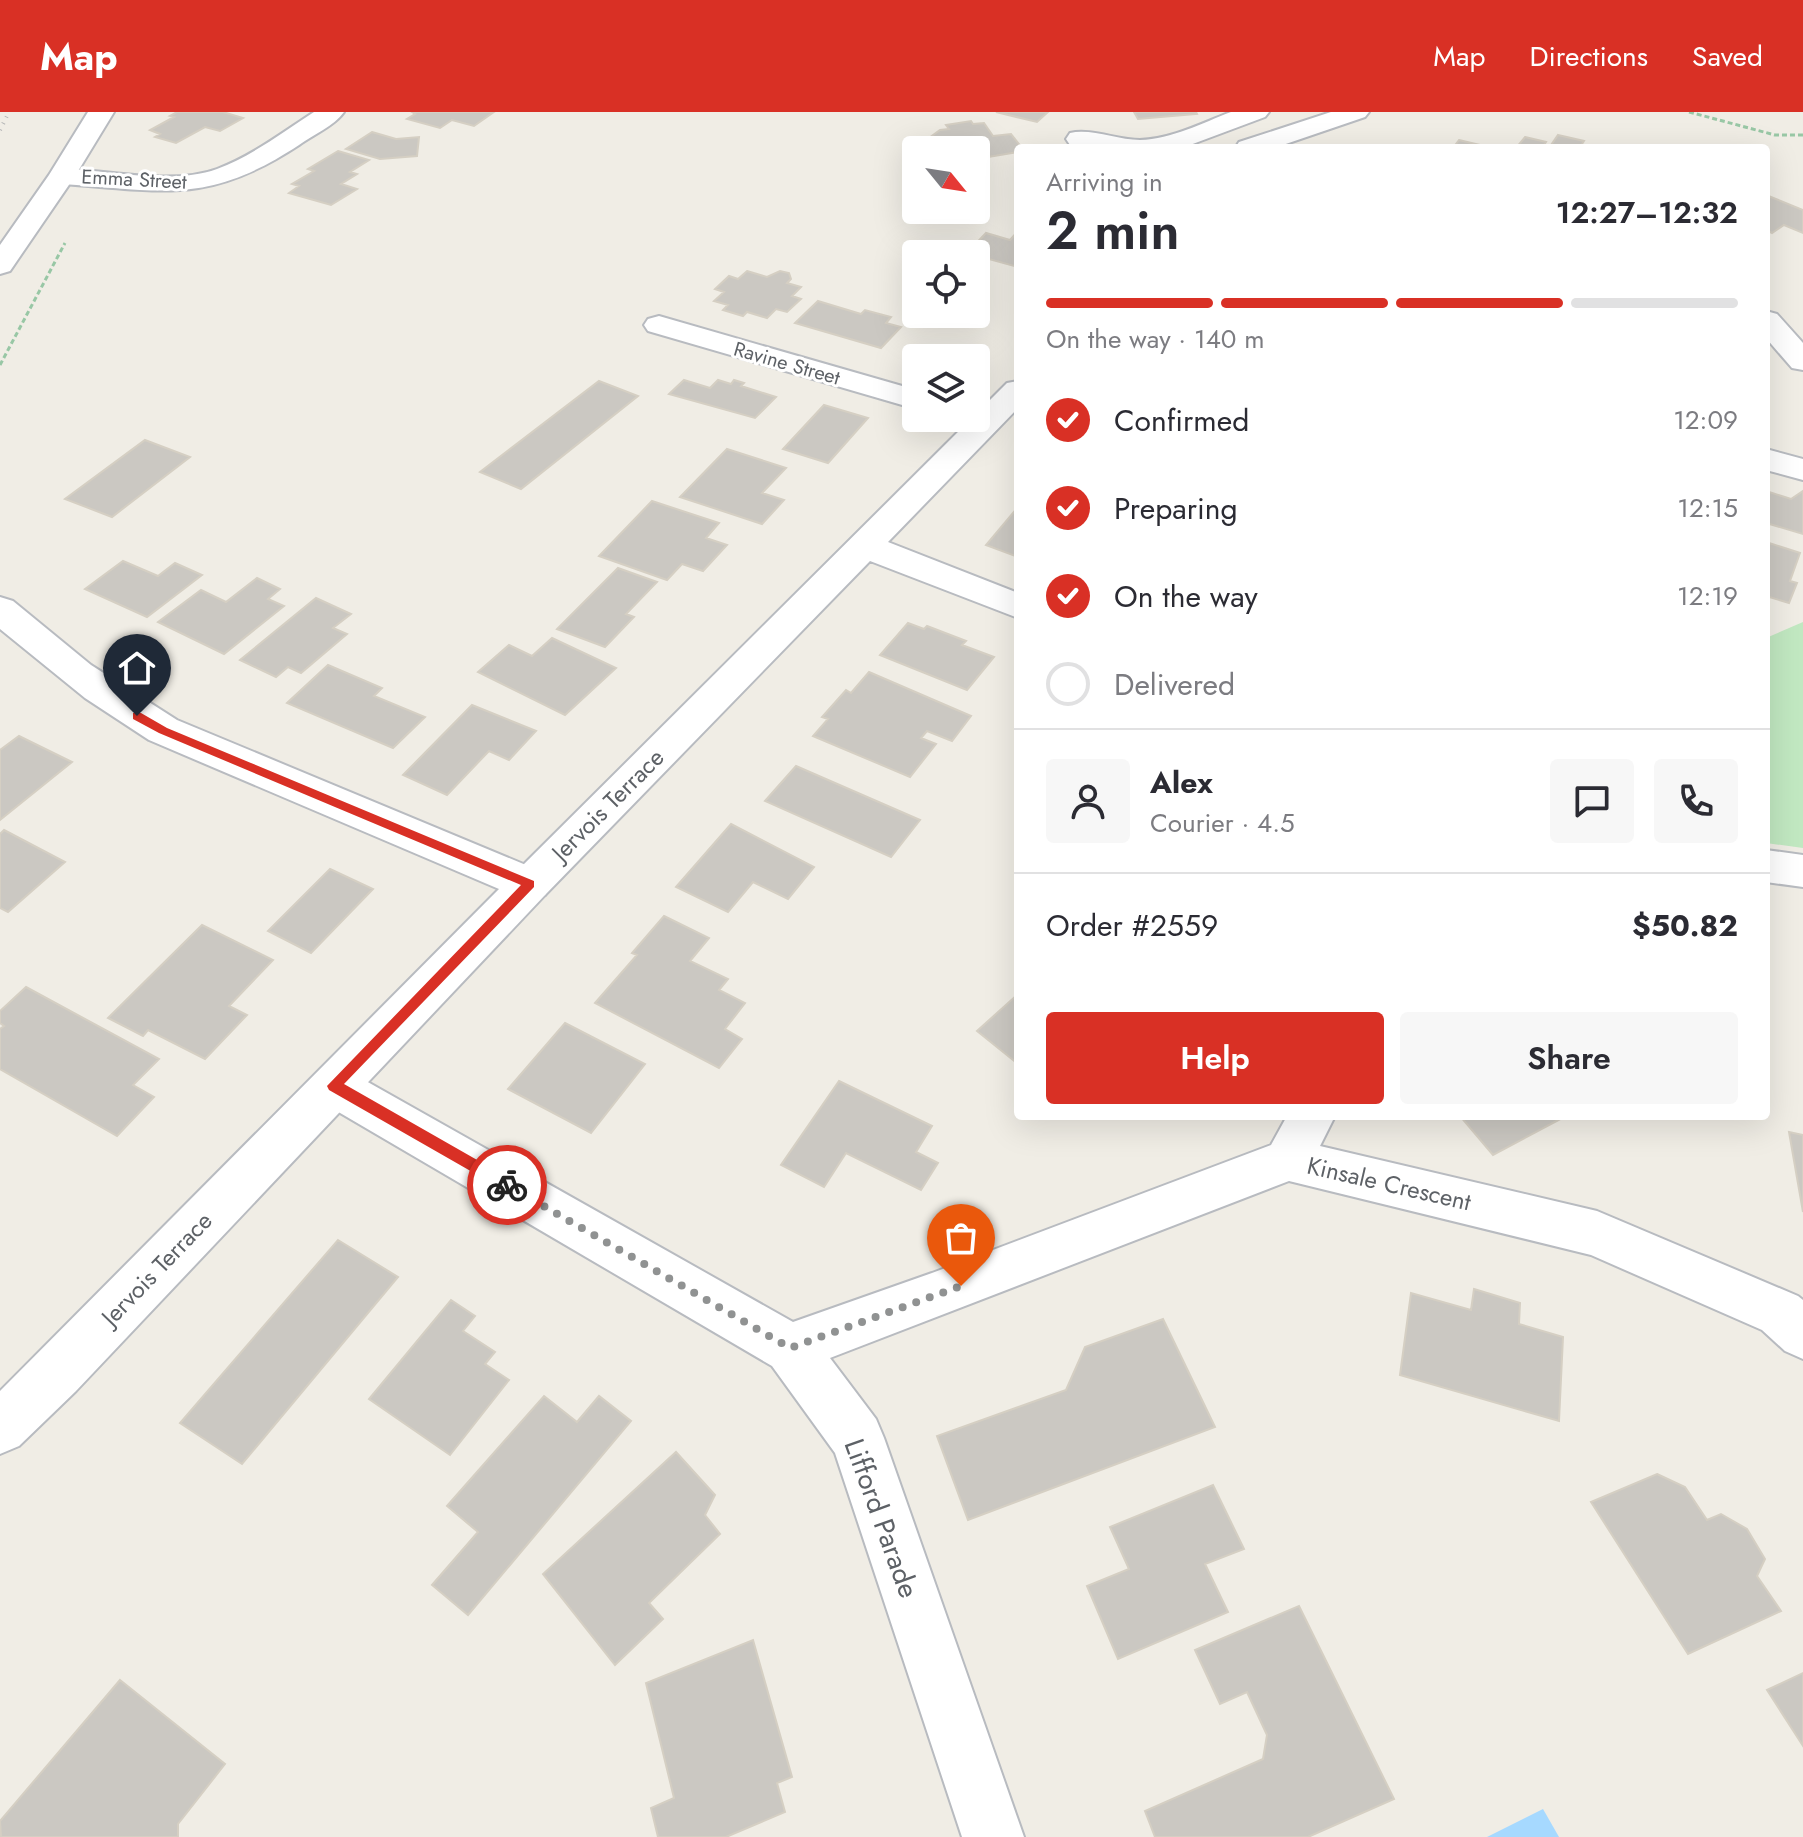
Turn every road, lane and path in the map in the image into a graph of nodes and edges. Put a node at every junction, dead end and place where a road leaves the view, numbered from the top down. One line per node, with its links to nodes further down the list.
1 (101, 112): 11 (street)
2 (331, 112): 12 (street, Emma Street)
3 (1256, 112): 9 (street)
4 (1356, 112): 10 (street)
5 (1689, 112): 6 (path)
6 (1803, 135)
7 (1079, 139): 8 (street)
8 (1102, 144)
9 (1161, 144)
10 (1260, 144)
11 (62, 176): 12 (street, Emma Street); 13 (street)
12 (98, 178): 17 (path)
13 (0, 265)
14 (1770, 324): 16 (street)
15 (659, 325): 19 (street, Ravine Street)
16 (1803, 361)
17 (0, 365)
18 (1014, 393): 20 (street, Jervois Terrace)
19 (902, 396)
20 (990, 413)
21 (971, 432): 24 (street, Jervois Terrace)
22 (1770, 460): 23 (street)
23 (1803, 470)
24 (864, 546): 25 (street); 29 (street, Jervois Terrace)
25 (1014, 604)
26 (0, 609): 29 (street)
27 (1770, 867): 28 (street)
28 (1803, 871)
29 (530, 884): 30 (street, Jervois Terrace)
30 (334, 1086): 34 (street, Lifford Parade); 35 (street, Jervois Terrace)
31 (1309, 1120): 32 (street)
32 (1288, 1160): 33 (street, Kinsale Crescent); 34 (street, Kinsale Crescent)
33 (1803, 1334)
34 (790, 1348): 36 (street, Lifford Parade)
35 (0, 1427)
36 (993, 1837)

